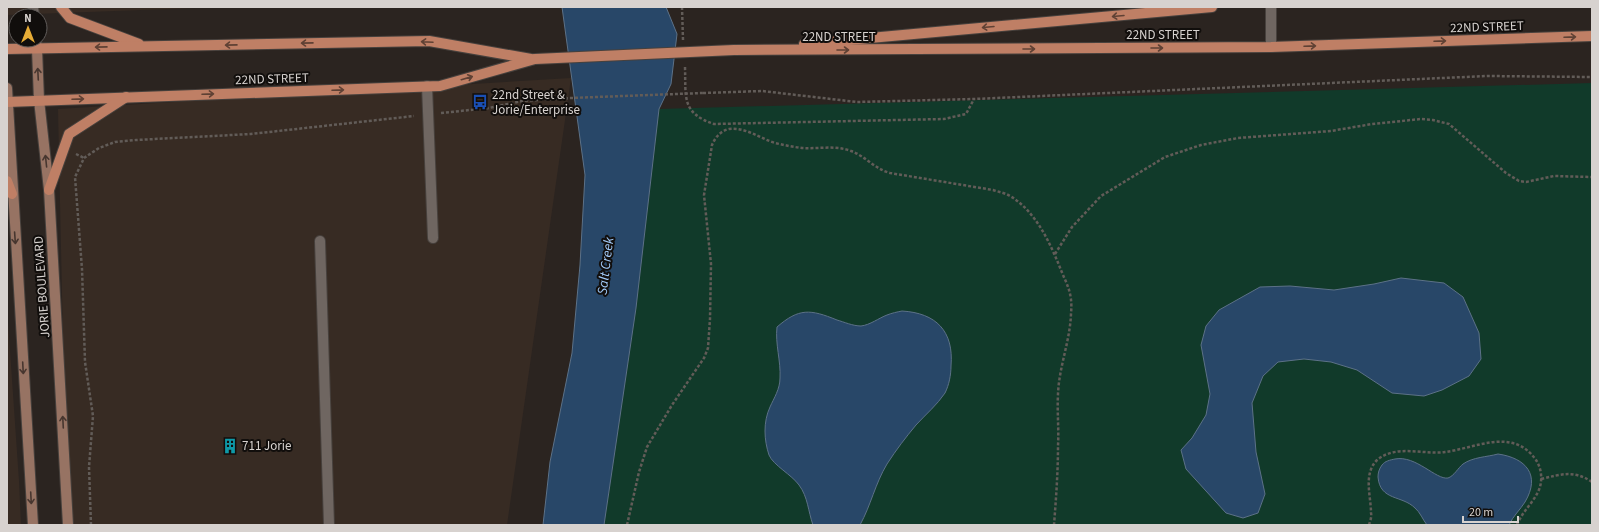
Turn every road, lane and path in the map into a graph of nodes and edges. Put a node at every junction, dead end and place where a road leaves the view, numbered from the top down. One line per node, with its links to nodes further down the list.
1 (61, 7): 6 (main road)
2 (1212, 7): 9 (main road, 22ND STREET, one-way to 9)
3 (1271, 7): 7 (street)
4 (1592, 36): 7 (main road, 22ND STREET, one-way to 4)
5 (48, 44): 6 (main road, 22ND STREET, one-way to 5)
6 (145, 46): 10 (main road, 22ND STREET, one-way to 6)
7 (1271, 47): 9 (main road, 22ND STREET, one-way to 7)
8 (36, 48): 16 (main road, JORIE BOULEVARD, one-way to 8)
9 (734, 50): 10 (main road, 22ND STREET, bridge)
10 (535, 59): 12 (main road, 22ND STREET, one-way to 10)
11 (1592, 77): 15 (path)
12 (427, 86): 14 (main road, 22ND STREET, one-way to 12); 19 (street)
13 (7, 88): 18 (main road, JORIE BOULEVARD)
14 (126, 97): 16 (main road, 22ND STREET, one-way to 14); 22 (main road)
15 (974, 99): 17 (path); 19 (path, bridge)
16 (39, 100): 18 (main road, 22ND STREET); 22 (main road, JORIE BOULEVARD, one-way to 16)
17 (686, 101)
18 (7, 102): 23 (main road, JORIE BOULEVARD)
19 (428, 115): 24 (street); 31 (path)
20 (1592, 177): 26 (path)
21 (7, 181): 23 (main road)
22 (49, 190): 30 (main road, JORIE BOULEVARD, one-way to 22)
23 (12, 194): 29 (main road, JORIE BOULEVARD, one-way to 29)
24 (433, 238)
25 (320, 241): 32 (street)
26 (1055, 254): 33 (path); 34 (path)
27 (1541, 479): 28 (path); 35 (path); 36 (path)
28 (1592, 482)
29 (33, 525)
30 (68, 525)
31 (91, 525)
32 (329, 525)
33 (626, 525)
34 (1054, 525)
35 (1369, 525)
36 (1517, 525)

